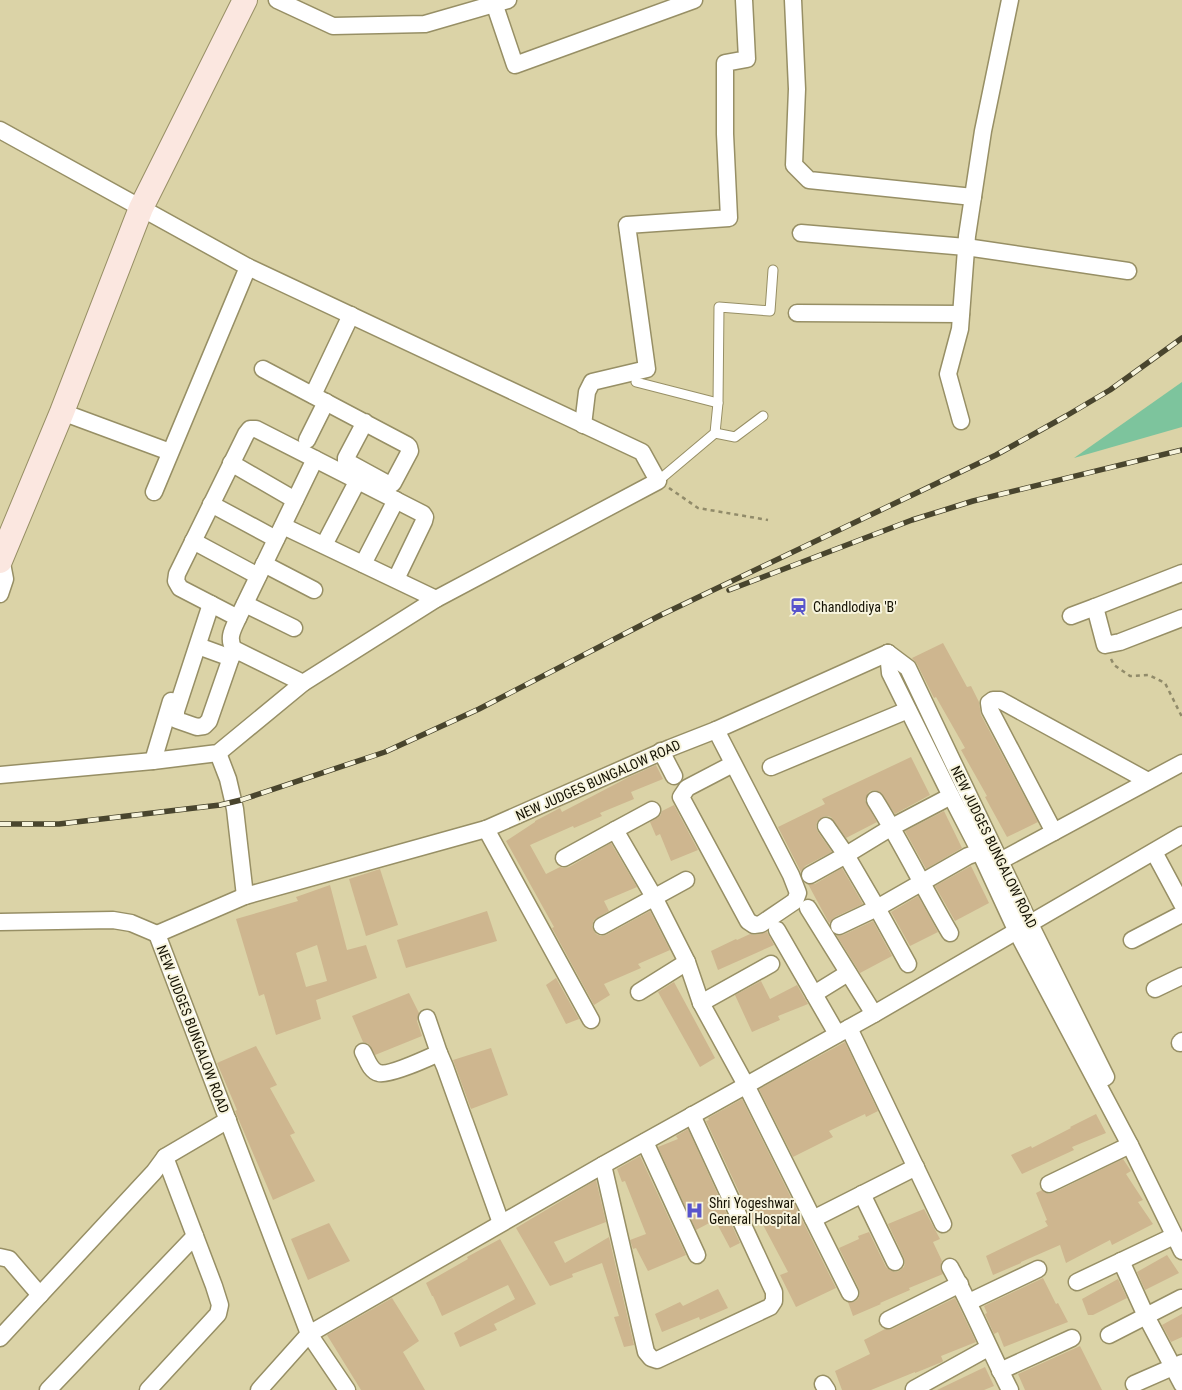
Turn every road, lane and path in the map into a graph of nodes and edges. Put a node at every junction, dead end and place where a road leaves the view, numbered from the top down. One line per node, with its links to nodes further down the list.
1 (245, 0): 10 (street)
2 (277, 0): 7 (street)
3 (694, 0): 7 (street)
4 (744, 0): 27 (street)
5 (793, 0): 9 (street)
6 (1010, 0): 9 (street)
7 (498, 2)
8 (0, 130): 10 (street)
9 (973, 197): 12 (street)
10 (141, 208): 13 (street); 23 (street)
11 (801, 233): 12 (street)
12 (966, 248): 15 (street); 17 (street)
13 (248, 267): 18 (street); 30 (street)
14 (773, 270): 22 (lane)
15 (1128, 271)
16 (796, 313): 17 (street)
17 (961, 314): 25 (street)
18 (351, 315): 21 (street); 27 (street)
19 (263, 369): 21 (street)
20 (636, 382): 22 (lane)
21 (319, 398): 26 (street); 29 (street)
22 (718, 403): 28 (lane)
23 (62, 412): 30 (street); 43 (street)
24 (763, 416): 28 (lane)
25 (962, 421)
26 (365, 422)
27 (583, 425): 34 (street)
28 (715, 433): 34 (lane)
29 (307, 440)
30 (170, 452): 35 (street)
31 (315, 459): 32 (street); 33 (street); 36 (street)
32 (232, 463): 36 (street); 38 (street)
33 (358, 480): 37 (street); 42 (street)
34 (658, 481): 39 (path); 50 (street)
35 (154, 492)
36 (295, 500): 40 (street)
37 (396, 500): 44 (street); 47 (street)
38 (212, 504): 40 (street); 41 (street)
39 (768, 520)
40 (280, 532): 42 (street); 45 (street)
41 (193, 541): 45 (street); 51 (street)
42 (324, 545): 44 (street)
43 (0, 559): 49 (street)
44 (363, 564): 47 (street)
45 (261, 570): 48 (street); 53 (street)
46 (1182, 573): 52 (street)
47 (396, 579): 50 (street)
48 (314, 590)
49 (0, 594)
50 (436, 599): 61 (street)
51 (211, 604): 53 (street); 58 (street)
52 (1095, 607): 54 (street); 57 (street)
53 (241, 611): 56 (street); 59 (street)
54 (1071, 616)
55 (1182, 618): 57 (street)
56 (294, 628)
57 (1105, 645): 63 (path)
58 (193, 647): 59 (street); 59 (street); 67 (street)
59 (233, 653): 61 (street)
60 (888, 653): 62 (street); 64 (street, NEW JUDGES BUNGALOW ROAD); 87 (street, NEW JUDGES BUNGALOW ROAD)
61 (303, 682): 66 (street)
62 (908, 710): 70 (street); 74 (street)
63 (1182, 717)
64 (716, 730): 65 (street, NEW JUDGES BUNGALOW ROAD); 69 (street)
65 (661, 751): 72 (street); 79 (street, NEW JUDGES BUNGALOW ROAD)
66 (218, 753): 67 (street); 91 (street)
67 (153, 761): 71 (street)
68 (1182, 763): 73 (street)
69 (733, 764): 69 (street)
70 (771, 767)
71 (0, 775)
72 (674, 776)
73 (1148, 781): 81 (street); 81 (street)
74 (950, 796): 78 (street); 83 (street)
75 (875, 800): 78 (street)
76 (652, 810): 80 (street)
77 (826, 826): 85 (street)
78 (892, 827): 85 (street); 90 (street)
79 (486, 829): 91 (street, NEW JUDGES BUNGALOW ROAD); 116 (street)
80 (615, 830): 86 (street); 92 (street)
81 (1054, 832): 87 (street)
82 (1182, 835): 84 (street)
83 (980, 852): 90 (street); 100 (street)
84 (1154, 852): 93 (street); 100 (street)
85 (846, 855): 88 (street); 95 (street)
86 (564, 858)
87 (1000, 861): 100 (street, NEW JUDGES BUNGALOW ROAD)
88 (810, 875)
89 (686, 880): 92 (street)
90 (921, 883): 95 (street); 102 (street)
91 (245, 896): 103 (street, NEW JUDGES BUNGALOW ROAD)
92 (654, 897): 98 (street); 105 (street)
93 (1182, 904)
94 (808, 908): 108 (street)
95 (877, 908): 99 (street); 107 (street)
96 (1182, 914): 104 (street)
97 (0, 922): 103 (street)
98 (602, 926)
99 (839, 926)
100 (1024, 928): 114 (street); 124 (street); 133 (street, NEW JUDGES BUNGALOW ROAD)
101 (777, 930): 112 (street)
102 (950, 933)
103 (157, 934): 122 (street, NEW JUDGES BUNGALOW ROAD)
104 (1132, 940)
105 (687, 962): 111 (street); 113 (street)
106 (771, 964): 113 (street)
107 (908, 964)
108 (848, 973): 112 (street); 114 (street)
109 (1182, 976): 110 (street)
110 (1155, 988)
111 (639, 992)
112 (814, 994): 117 (street)
113 (701, 1003): 120 (street)
114 (874, 1014): 117 (street)
115 (427, 1018): 119 (street)
116 (591, 1020)
117 (843, 1031): 120 (street); 127 (street)
118 (363, 1052): 119 (street)
119 (439, 1053): 131 (street)
120 (746, 1085): 121 (street); 130 (street)
121 (692, 1115): 123 (street); 126 (street)
122 (228, 1120): 125 (street); 150 (street, NEW JUDGES BUNGALOW ROAD)
123 (645, 1142): 126 (street); 136 (street)
124 (1130, 1145): 128 (street); 133 (street)
125 (164, 1157): 134 (street); 145 (street)
126 (603, 1165): 131 (street)
127 (916, 1167): 129 (street); 132 (street)
128 (1049, 1184)
129 (862, 1194): 130 (street); 139 (street)
130 (813, 1219): 144 (street)
131 (502, 1224): 150 (street)
132 (943, 1224)
133 (1178, 1232): 135 (street); 138 (street)
134 (195, 1236): 160 (street); 161 (street)
135 (1182, 1252)
136 (697, 1255)
137 (0, 1257): 145 (street)
138 (1121, 1261): 142 (street); 148 (street)
139 (895, 1262)
140 (950, 1266): 143 (street)
141 (1038, 1269): 147 (street)
142 (1076, 1282)
143 (960, 1284): 147 (street); 149 (street)
144 (850, 1293)
145 (40, 1295): 152 (street)
146 (1181, 1298): 148 (street)
147 (969, 1302): 154 (street)
148 (1146, 1316): 151 (street); 155 (street)
149 (888, 1320)
150 (310, 1334): 162 (street); 163 (street, NEW JUDGES BUNGALOW ROAD)
151 (1109, 1335)
152 (0, 1338)
153 (1072, 1338): 156 (street)
154 (988, 1348): 156 (street); 159 (street)
155 (1178, 1365): 157 (street); 158 (street)
156 (1000, 1371): 164 (street)
157 (1134, 1384)
158 (1182, 1384)
159 (914, 1389)
160 (48, 1390)
161 (148, 1390)
162 (258, 1390)
163 (347, 1390)
164 (1010, 1390)

